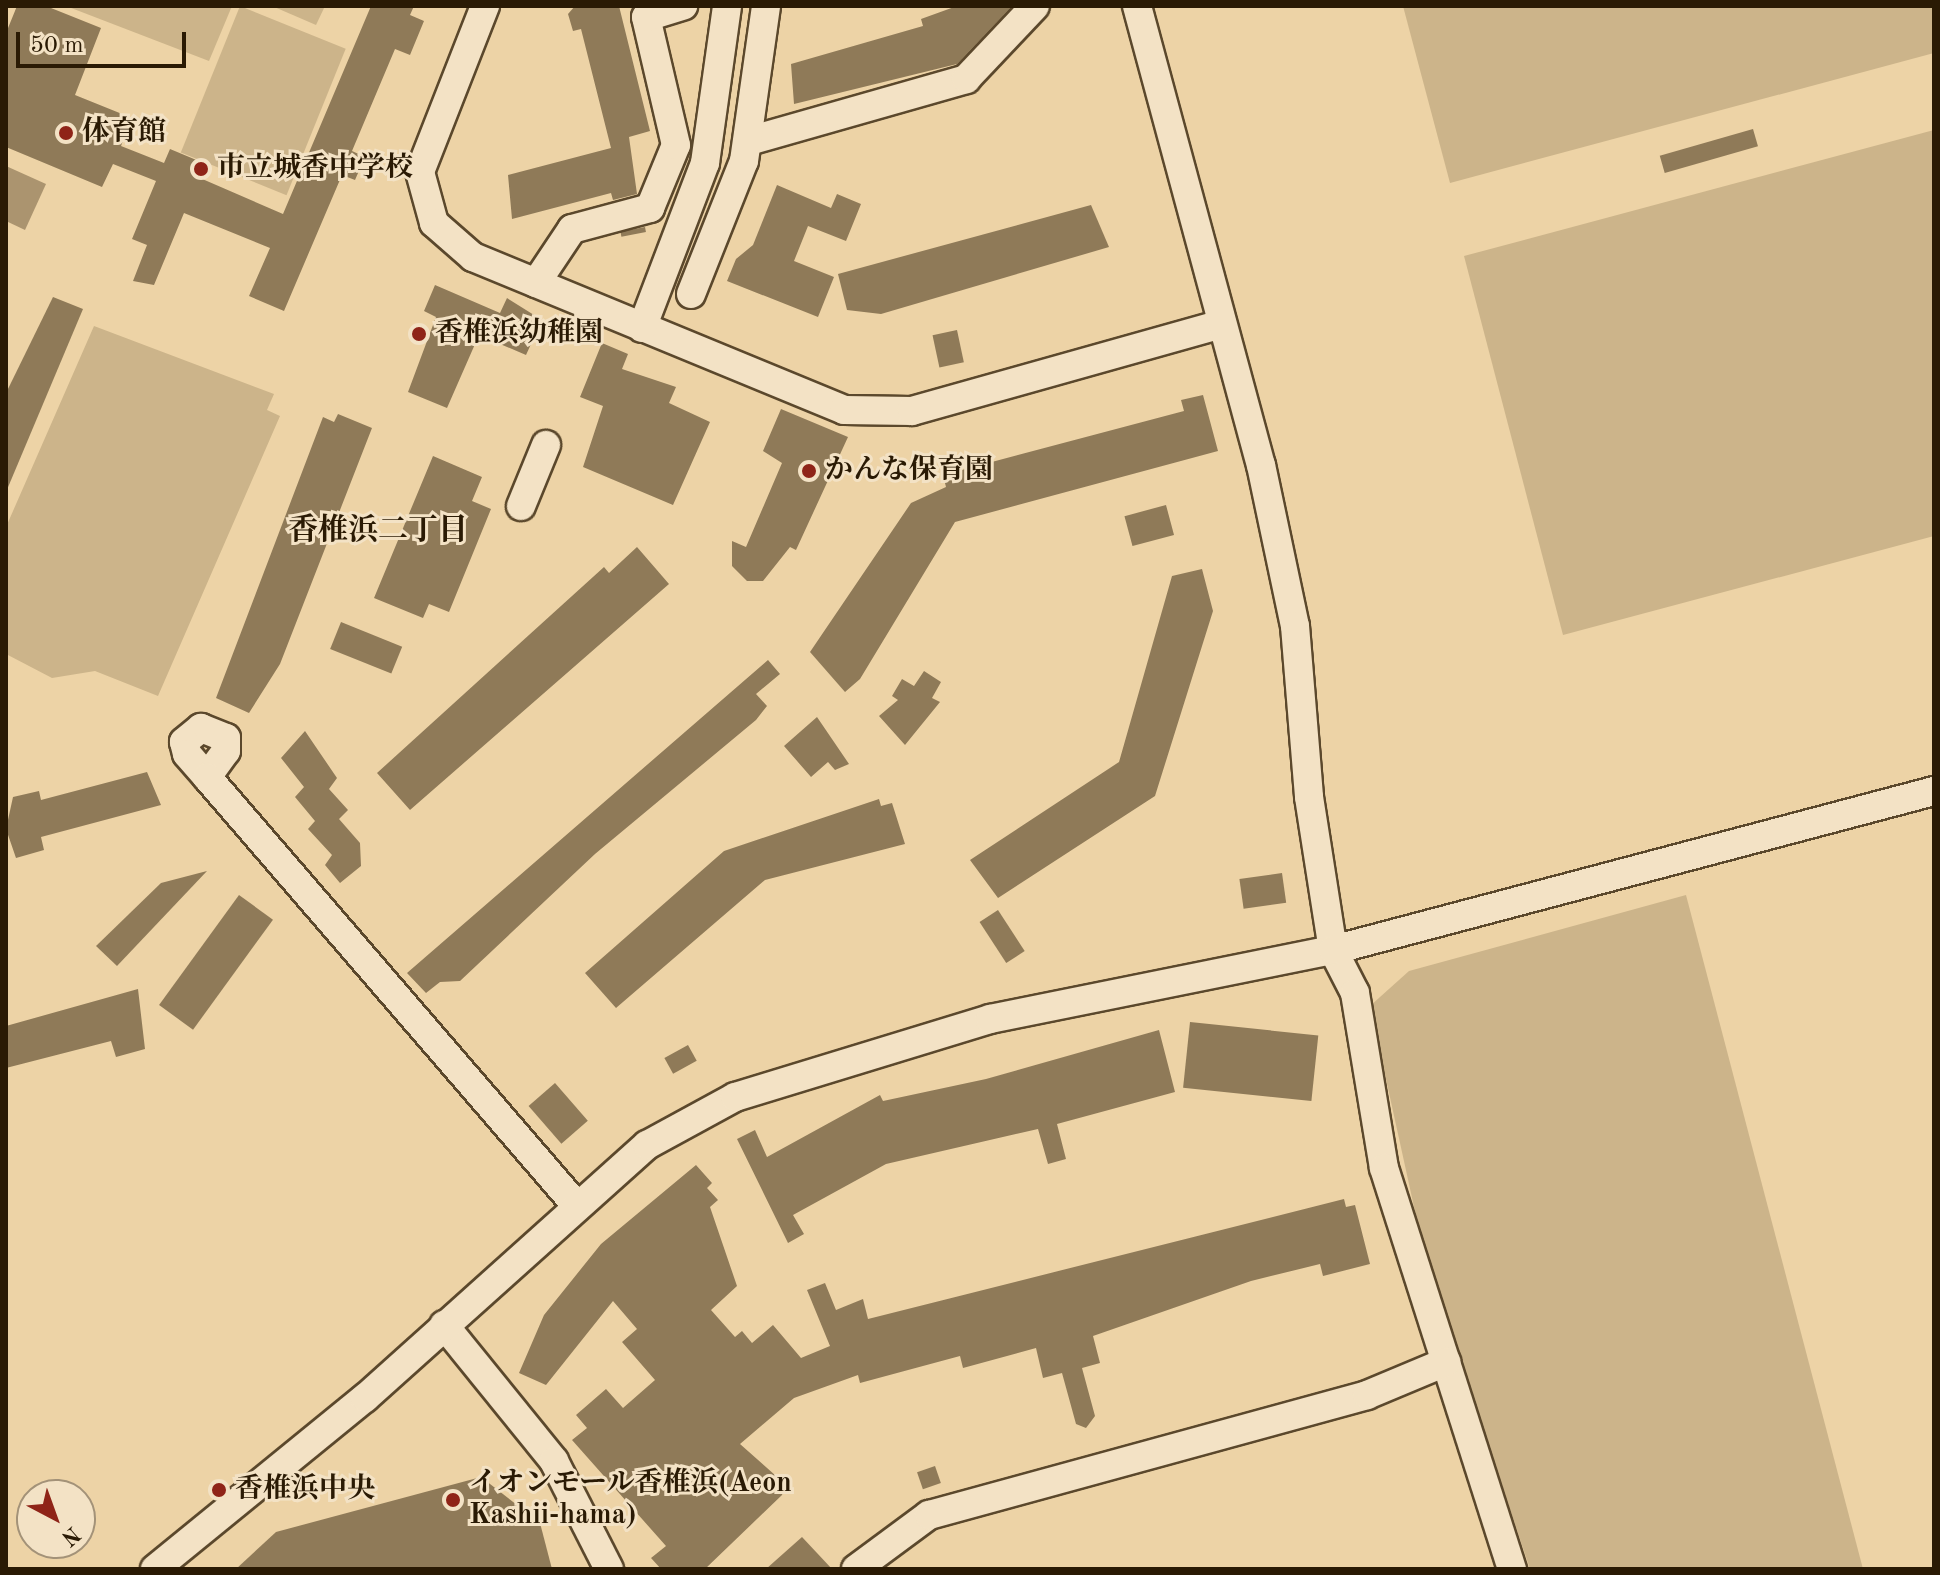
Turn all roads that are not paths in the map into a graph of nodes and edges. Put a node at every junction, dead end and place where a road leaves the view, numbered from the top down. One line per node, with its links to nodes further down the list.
1 (485, 6): 8 (street)
2 (683, 6): 8 (street)
3 (727, 6): 11 (street)
4 (766, 6): 7 (street)
5 (1035, 6): 7 (street)
6 (1137, 6): 10 (street)
7 (749, 141): 9 (street)
8 (536, 283): 11 (street)
9 (691, 294)
10 (1218, 325): 11 (street); 16 (street)
11 (642, 328)
12 (546, 445): 13 (street)
13 (521, 506)
14 (207, 777): 17 (street)
15 (1934, 791): 16 (street)
16 (1333, 950): 17 (street); 19 (street)
17 (576, 1205): 18 (street)
18 (444, 1325): 20 (street); 21 (street)
19 (1446, 1362): 22 (street); 23 (street)
20 (155, 1569)
21 (609, 1569)
22 (856, 1569)
23 (1512, 1569)

